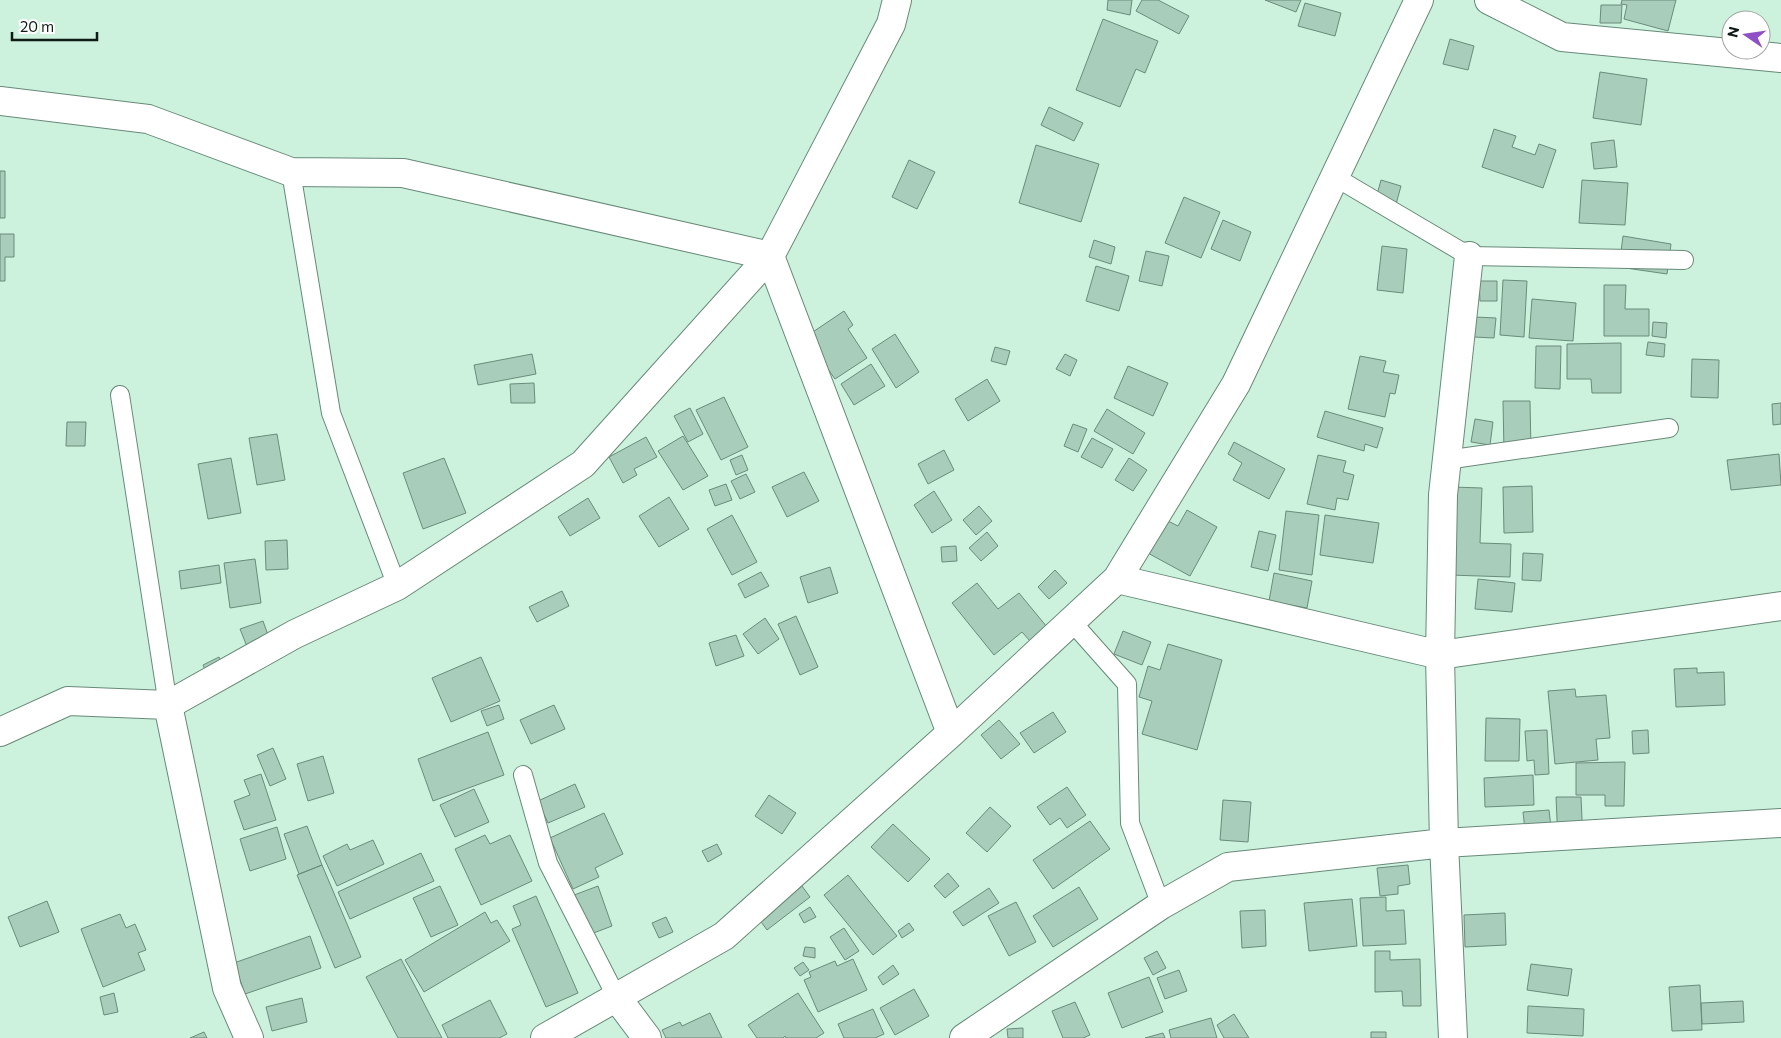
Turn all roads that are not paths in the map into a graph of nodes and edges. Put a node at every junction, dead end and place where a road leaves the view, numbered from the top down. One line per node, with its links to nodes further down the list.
1 (897, 0): 8 (street)
2 (1419, 0): 7 (street)
3 (1489, 0): 4 (street)
4 (1781, 58)
5 (0, 101): 6 (street)
6 (291, 172): 8 (street); 15 (lane)
7 (1334, 177): 9 (lane); 14 (street)
8 (770, 256): 15 (street); 21 (street)
9 (1469, 256): 10 (lane); 13 (street)
10 (1684, 260)
11 (120, 395): 19 (lane)
12 (1669, 428): 13 (lane)
13 (1446, 460): 18 (street)
14 (1117, 580): 17 (street); 18 (street)
15 (396, 586): 19 (street)
16 (1781, 606): 18 (street)
17 (1072, 622): 21 (street); 25 (lane)
18 (1440, 655): 24 (street)
19 (168, 705): 20 (street); 27 (street)
20 (0, 732)
21 (951, 732): 26 (street)
22 (523, 775): 26 (lane)
23 (1781, 823): 24 (street)
24 (1444, 843): 25 (street); 31 (street)
25 (1161, 904): 30 (street)
26 (617, 998): 28 (street); 29 (street)
27 (249, 1038)
28 (545, 1038)
29 (647, 1038)
30 (964, 1038)
31 (1453, 1038)

